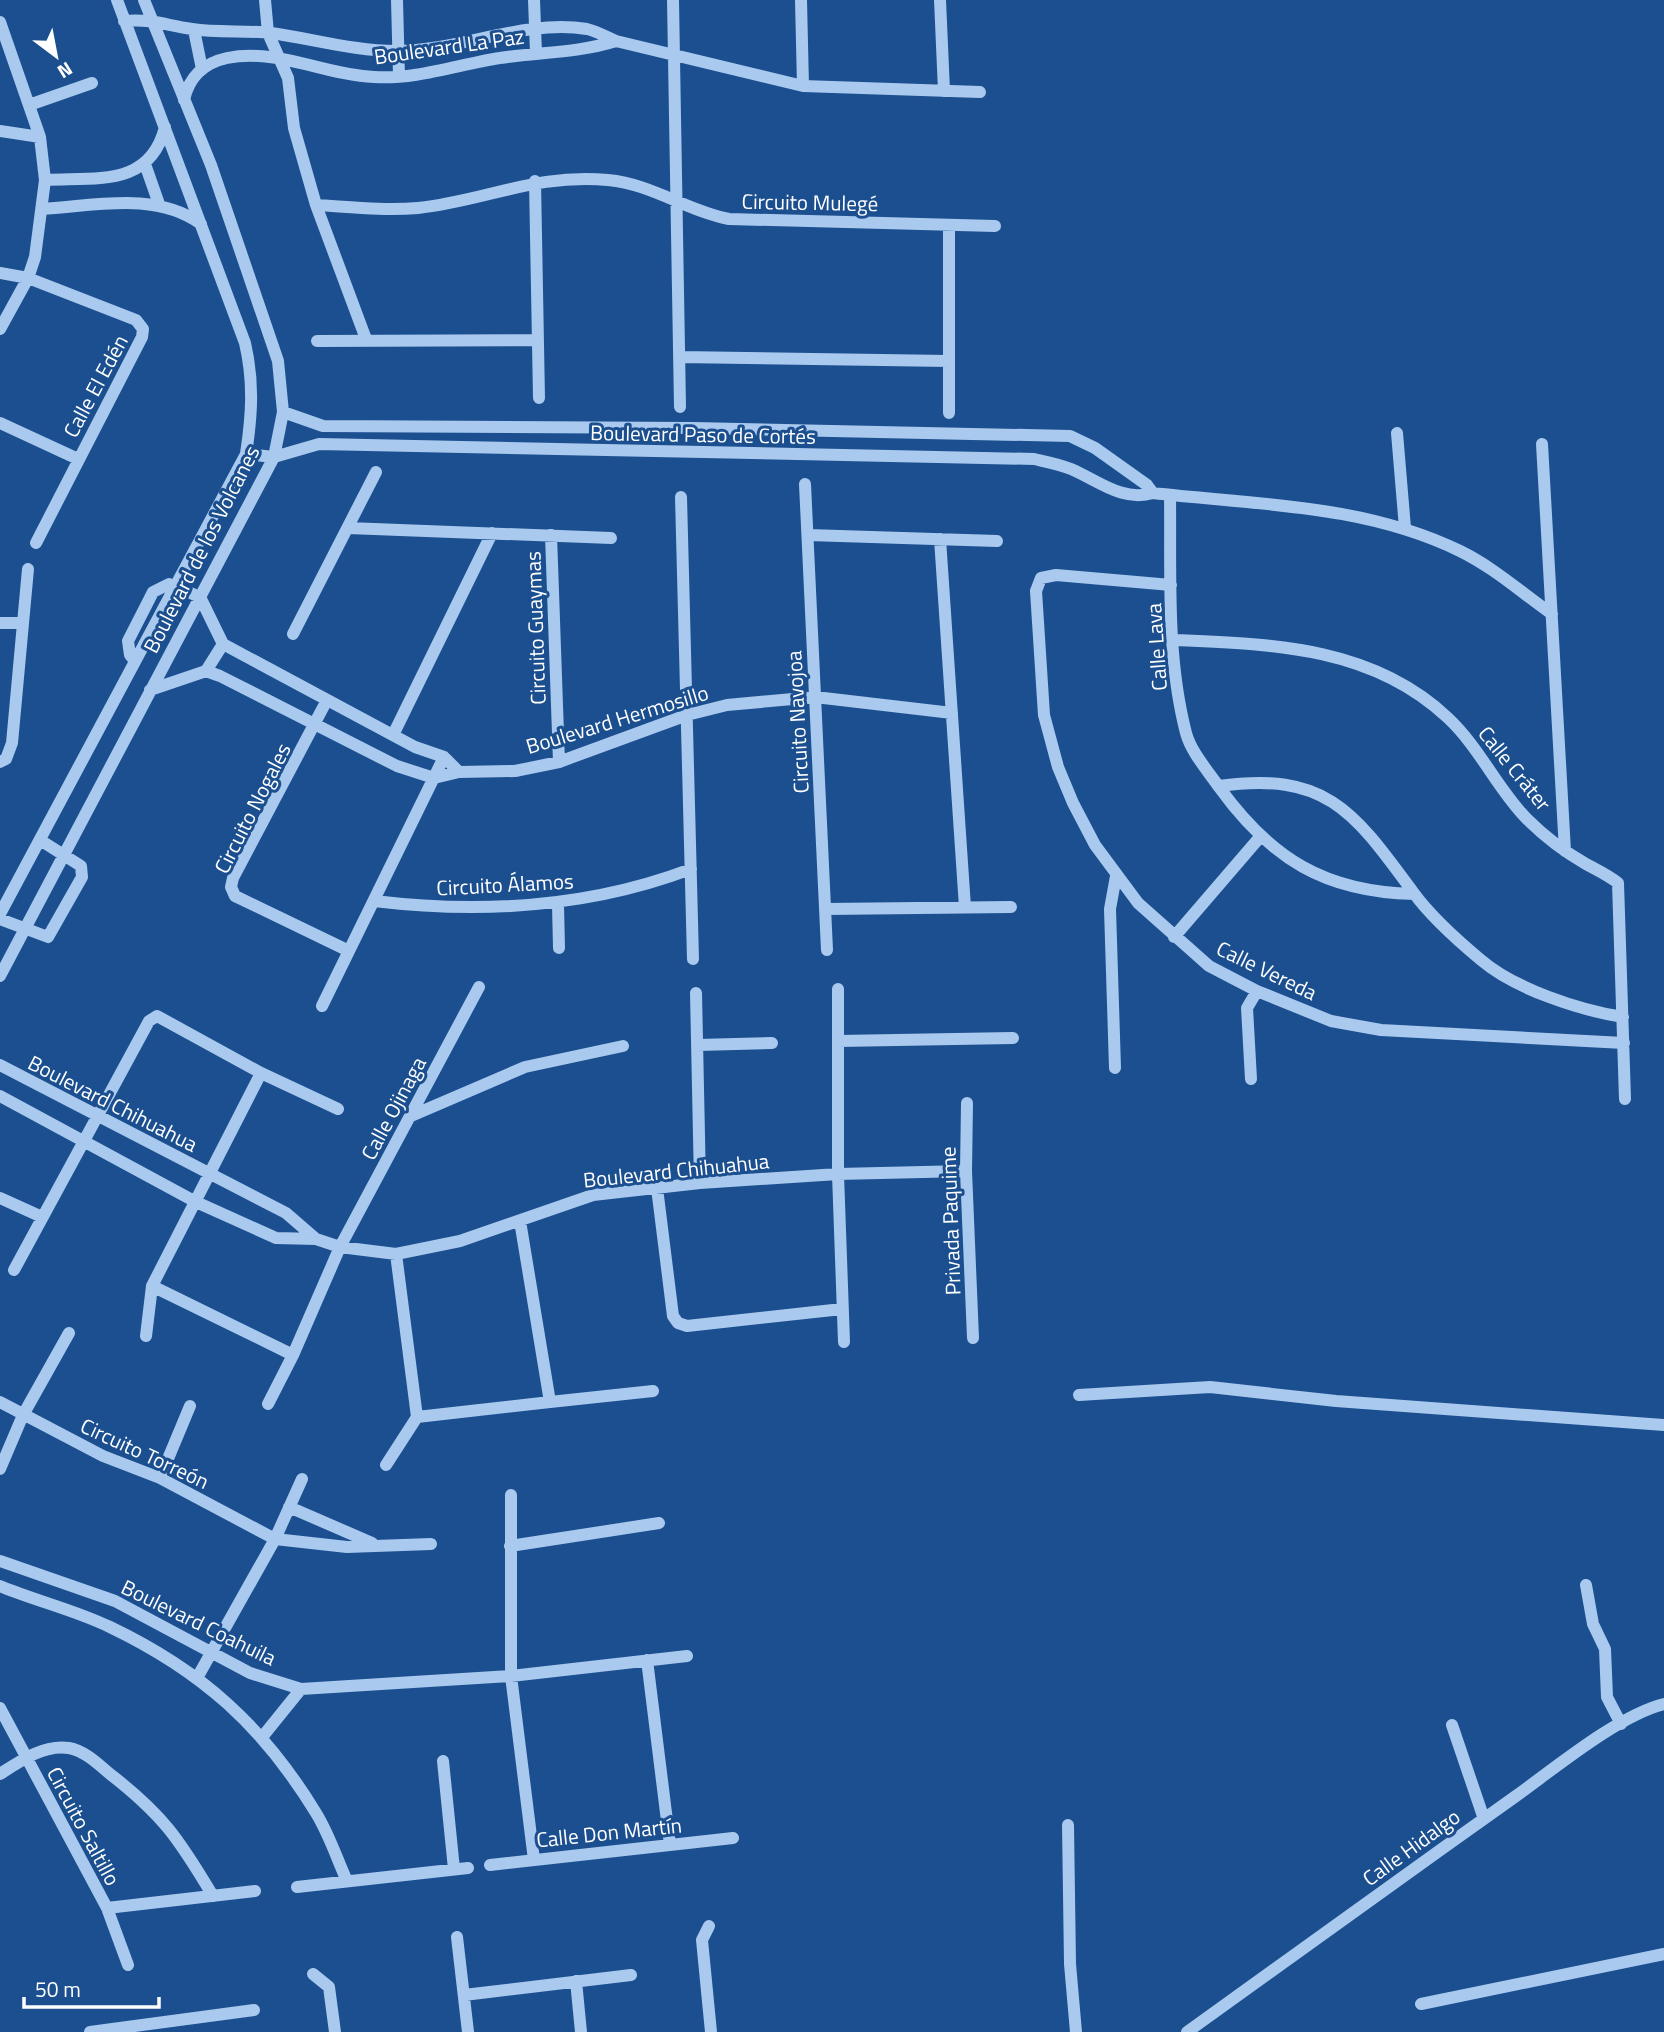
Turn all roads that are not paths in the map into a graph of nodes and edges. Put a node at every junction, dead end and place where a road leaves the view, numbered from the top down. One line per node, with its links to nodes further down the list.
1 (117, 0): 10 (street, Boulevard de los Volcanes)
2 (144, 0): 9 (street, Boulevard de los Volcanes)
3 (265, 0): 14 (street)
4 (397, 0): 16 (street)
5 (534, 0): 13 (street)
6 (673, 0): 18 (street)
7 (801, 0): 23 (street)
8 (940, 0): 24 (street)
9 (152, 19): 10 (street, Boulevard La Paz); 12 (street, Boulevard La Paz); 26 (street, Boulevard de los Volcanes)
10 (124, 21): 28 (street, Boulevard de los Volcanes)
11 (0, 22): 27 (street)
12 (194, 30): 14 (street, Boulevard La Paz); 20 (street)
13 (535, 30): 15 (street, Boulevard La Paz); 16 (street, Boulevard La Paz); 17 (street)
14 (268, 33): 16 (street, Boulevard La Paz); 19 (street)
15 (616, 41): 17 (street, Boulevard La Paz); 18 (street, Boulevard La Paz)
16 (398, 51): 21 (street)
17 (536, 53): 21 (street, Boulevard La Paz)
18 (673, 56): 23 (street, Boulevard La Paz); 34 (street)
19 (279, 58): 20 (street, Boulevard La Paz); 21 (street, Boulevard La Paz); 36 (street)
20 (202, 69): 26 (street)
21 (399, 76)
22 (92, 83): 27 (street)
23 (803, 86): 24 (street, Boulevard La Paz)
24 (944, 91): 25 (street, Boulevard La Paz)
25 (980, 92)
26 (184, 100): 51 (street, Boulevard de los Volcanes)
27 (29, 105): 30 (street)
28 (165, 127): 31 (street); 38 (street, Boulevard de los Volcanes)
29 (0, 131): 30 (street)
30 (40, 137): 32 (street)
31 (145, 164): 32 (street); 35 (street)
32 (44, 180): 37 (street)
33 (535, 181): 34 (street, Circuito Mulegé); 36 (street, Circuito Mulegé); 45 (street)
34 (675, 198): 39 (street, Circuito Mulegé); 47 (street)
35 (159, 204): 37 (street); 38 (street)
36 (316, 205): 44 (street)
37 (43, 209): 42 (street)
38 (201, 224): 58 (street, Boulevard de los Volcanes)
39 (949, 225): 40 (street, Circuito Mulegé); 48 (street)
40 (995, 226)
41 (0, 273): 42 (street)
42 (28, 278): 43 (street); 61 (street, Calle El Edén)
43 (0, 329)
44 (366, 339): 45 (street); 46 (street)
45 (538, 340): 49 (street)
46 (317, 341)
47 (679, 357): 48 (street); 50 (street)
48 (949, 360): 52 (street)
49 (539, 398)
50 (680, 407)
51 (283, 412): 54 (street, Boulevard Paso de Cortés); 60 (street, Boulevard de los Volcanes)
52 (949, 413)
53 (0, 423): 61 (street, Calle El Edén)
54 (693, 428): 56 (street, Boulevard Paso de Cortés); 59 (street)
55 (1397, 433): 69 (street)
56 (1034, 434): 62 (street); 65 (street, Boulevard Paso de Cortés)
57 (1542, 444): 81 (street)
58 (246, 453): 60 (street, Boulevard Paso de Cortés); 78 (street, Boulevard de los Volcanes)
59 (693, 453): 60 (street, Boulevard Paso de Cortés); 62 (street, Boulevard Paso de Cortés)
60 (274, 457): 80 (street, Boulevard de los Volcanes)
61 (78, 459): 76 (street)
62 (1034, 459): 65 (street, Boulevard Paso de Cortés)
63 (376, 472): 68 (street)
64 (805, 484): 71 (street, Circuito Navojoa)
65 (1153, 493): 66 (street, Boulevard Paso de Cortés)
66 (1170, 495): 69 (street, Boulevard Paso de Cortés); 79 (street, Calle Lava)
67 (681, 497): 92 (street)
68 (348, 528): 70 (street, Circuito Guaymas); 84 (street)
69 (1405, 528): 81 (street, Boulevard Paso de Cortés)
70 (492, 533): 72 (street, Circuito Guaymas); 94 (street)
71 (808, 534): 74 (street); 89 (street, Circuito Navojoa)
72 (551, 535): 73 (street, Circuito Guaymas); 97 (street, Circuito Guaymas)
73 (611, 538)
74 (940, 539): 75 (street); 91 (street)
75 (997, 541)
76 (36, 543)
77 (28, 569): 83 (street)
78 (175, 586): 80 (street); 102 (street, Boulevard de los Volcanes)
79 (1171, 586): 85 (street, Calle Lava); 106 (street, Calle Vereda)
80 (200, 597): 86 (street); 88 (street, Boulevard de los Volcanes)
81 (1552, 614): 103 (street)
82 (0, 623): 83 (street)
83 (22, 623): 96 (street)
84 (293, 634)
85 (1172, 640): 100 (street, Calle Lava); 103 (street, Calle Cráter)
86 (223, 644): 87 (street); 90 (street)
87 (206, 671): 88 (street); 93 (street)
88 (150, 690): 104 (street, Boulevard de los Volcanes)
89 (816, 697): 91 (street, Boulevard Hermosillo); 92 (street, Boulevard Hermosillo); 112 (street, Circuito Navojoa)
90 (327, 700): 93 (street, Circuito Nogales); 94 (street)
91 (952, 713): 110 (street)
92 (687, 715): 97 (street, Boulevard Hermosillo); 105 (street)
93 (315, 726): 99 (street); 119 (street, Circuito Nogales)
94 (393, 735): 95 (street)
95 (444, 757): 98 (street); 99 (street)
96 (3, 760)
97 (559, 762): 98 (street, Boulevard Hermosillo)
98 (459, 772): 99 (street, Boulevard Hermosillo)
99 (434, 778): 108 (street)
100 (1219, 786): 101 (street, Calle Lava); 107 (street)
101 (1260, 837): 107 (street, Calle Lava); 116 (street)
102 (40, 840): 104 (street); 113 (street, Boulevard de los Volcanes)
103 (1565, 850): 127 (street, Calle Cráter)
104 (63, 855): 115 (street, Boulevard de los Volcanes); 115 (street)
105 (691, 869): 109 (street, Circuito Álamos); 120 (street)
106 (1116, 876): 116 (street, Calle Vereda); 135 (street)
107 (1415, 894): 127 (street)
108 (374, 901): 109 (street, Circuito Álamos); 119 (street)
109 (558, 905): 117 (street)
110 (965, 907): 111 (street); 112 (street)
111 (1011, 907)
112 (825, 909): 118 (street, Circuito Navojoa)
113 (0, 914)
114 (0, 919): 115 (street)
115 (25, 929): 121 (street, Boulevard de los Volcanes)
116 (1174, 937): 124 (street, Calle Vereda)
117 (559, 948)
118 (827, 950)
119 (349, 951): 126 (street)
120 (694, 959)
121 (0, 976)
122 (480, 987): 143 (street, Calle Ojinaga)
123 (838, 989): 129 (street)
124 (1257, 991): 131 (street, Calle Vereda); 137 (street)
125 (696, 993): 132 (street)
126 (322, 1006)
127 (1623, 1017): 131 (street, Calle Cráter)
128 (1013, 1038): 129 (street)
129 (838, 1041): 146 (street)
130 (772, 1043): 132 (street)
131 (1624, 1043): 139 (street, Calle Cráter)
132 (698, 1045): 148 (street)
133 (623, 1046): 143 (street)
134 (0, 1065): 142 (street, Boulevard Chihuahua)
135 (1115, 1068)
136 (261, 1073): 141 (street); 142 (street); 147 (street)
137 (1251, 1079)
138 (0, 1096): 144 (street, Boulevard Chihuahua)
139 (1625, 1099)
140 (967, 1102): 145 (street, Privada Paquime)
141 (338, 1109)
142 (96, 1115): 144 (street); 147 (street, Boulevard Chihuahua)
143 (411, 1116): 155 (street, Calle Ojinaga)
144 (82, 1141): 151 (street, Boulevard Chihuahua); 152 (street)
145 (966, 1171): 146 (street, Boulevard Chihuahua); 162 (street, Privada Paquime)
146 (838, 1174): 148 (street, Boulevard Chihuahua); 159 (street)
147 (211, 1175): 151 (street); 154 (street, Boulevard Chihuahua)
148 (700, 1183): 149 (street, Boulevard Chihuahua)
149 (657, 1188): 153 (street, Boulevard Chihuahua); 159 (street)
150 (0, 1198): 152 (street)
151 (196, 1202): 154 (street, Boulevard Chihuahua); 158 (street)
152 (42, 1217): 157 (street)
153 (520, 1221): 156 (street, Boulevard Chihuahua); 168 (street)
154 (316, 1239): 155 (street, Boulevard Chihuahua)
155 (340, 1247): 156 (street, Boulevard Chihuahua); 164 (street, Calle Ojinaga)
156 (396, 1254): 172 (street)
157 (14, 1270)
158 (152, 1286): 161 (street); 164 (street)
159 (842, 1309): 163 (street)
160 (69, 1333): 171 (street)
161 (146, 1336)
162 (973, 1338)
163 (845, 1342)
164 (293, 1355): 169 (street, Calle Ojinaga)
165 (653, 1391): 168 (street)
166 (1079, 1395): 173 (street)
167 (0, 1402): 171 (street, Circuito Torreón)
168 (550, 1402): 172 (street)
169 (268, 1404)
170 (190, 1406): 176 (street)
171 (23, 1415): 175 (street); 176 (street, Circuito Torreón)
172 (417, 1417): 174 (street)
173 (1664, 1425)
174 (386, 1465)
175 (0, 1469)
176 (160, 1478): 181 (street, Circuito Torreón)
177 (302, 1479): 179 (street)
178 (510, 1495): 184 (street)
179 (289, 1507): 181 (street); 183 (street)
180 (659, 1523): 184 (street)
181 (275, 1539): 183 (street); 188 (street)
182 (431, 1544): 183 (street)
183 (375, 1545)
184 (510, 1546): 191 (street)
185 (0, 1561): 188 (street, Boulevard Coahuila)
186 (1586, 1585): 196 (street)
187 (0, 1586): 192 (street, Boulevard Coahuila)
188 (211, 1652): 192 (street); 193 (street, Boulevard Coahuila)
189 (687, 1656): 190 (street, Boulevard Coahuila)
190 (647, 1660): 191 (street, Boulevard Coahuila); 205 (street)
191 (511, 1676): 193 (street, Boulevard Coahuila); 206 (street)
192 (197, 1678): 198 (street, Boulevard Coahuila)
193 (301, 1689): 198 (street)
194 (1664, 1704): 196 (street, Calle Hidalgo)
195 (0, 1708): 199 (street, Circuito Saltillo)
196 (1620, 1724): 202 (street, Calle Hidalgo)
197 (1452, 1725): 202 (street)
198 (262, 1736): 210 (street, Boulevard Coahuila)
199 (26, 1758): 201 (street); 213 (street); 214 (street, Circuito Saltillo)
200 (443, 1761): 209 (street)
201 (0, 1774)
202 (1484, 1819): 232 (street, Calle Hidalgo)
203 (1068, 1825): 231 (street)
204 (733, 1838): 205 (street, Calle Don Martín)
205 (670, 1845): 206 (street, Calle Don Martín)
206 (534, 1860): 207 (street, Calle Don Martín)
207 (490, 1865)
208 (468, 1867): 209 (street)
209 (454, 1869): 210 (street)
210 (347, 1881): 211 (street)
211 (297, 1887)
212 (255, 1891): 213 (street)
213 (213, 1896): 214 (street)
214 (107, 1908): 218 (street, Circuito Saltillo)
215 (709, 1926): 230 (street)
216 (457, 1937): 222 (street)
217 (1664, 1954): 223 (street)
218 (128, 1965)
219 (313, 1973): 227 (street)
220 (631, 1975): 221 (street)
221 (576, 1981): 222 (street); 229 (street)
222 (464, 1995): 228 (street)
223 (1420, 2004)
224 (254, 2010): 225 (street)
225 (195, 2025): 226 (street)
226 (90, 2032)
227 (335, 2032)
228 (468, 2032)
229 (581, 2032)
230 (711, 2032)
231 (1076, 2032)
232 (1187, 2032)

